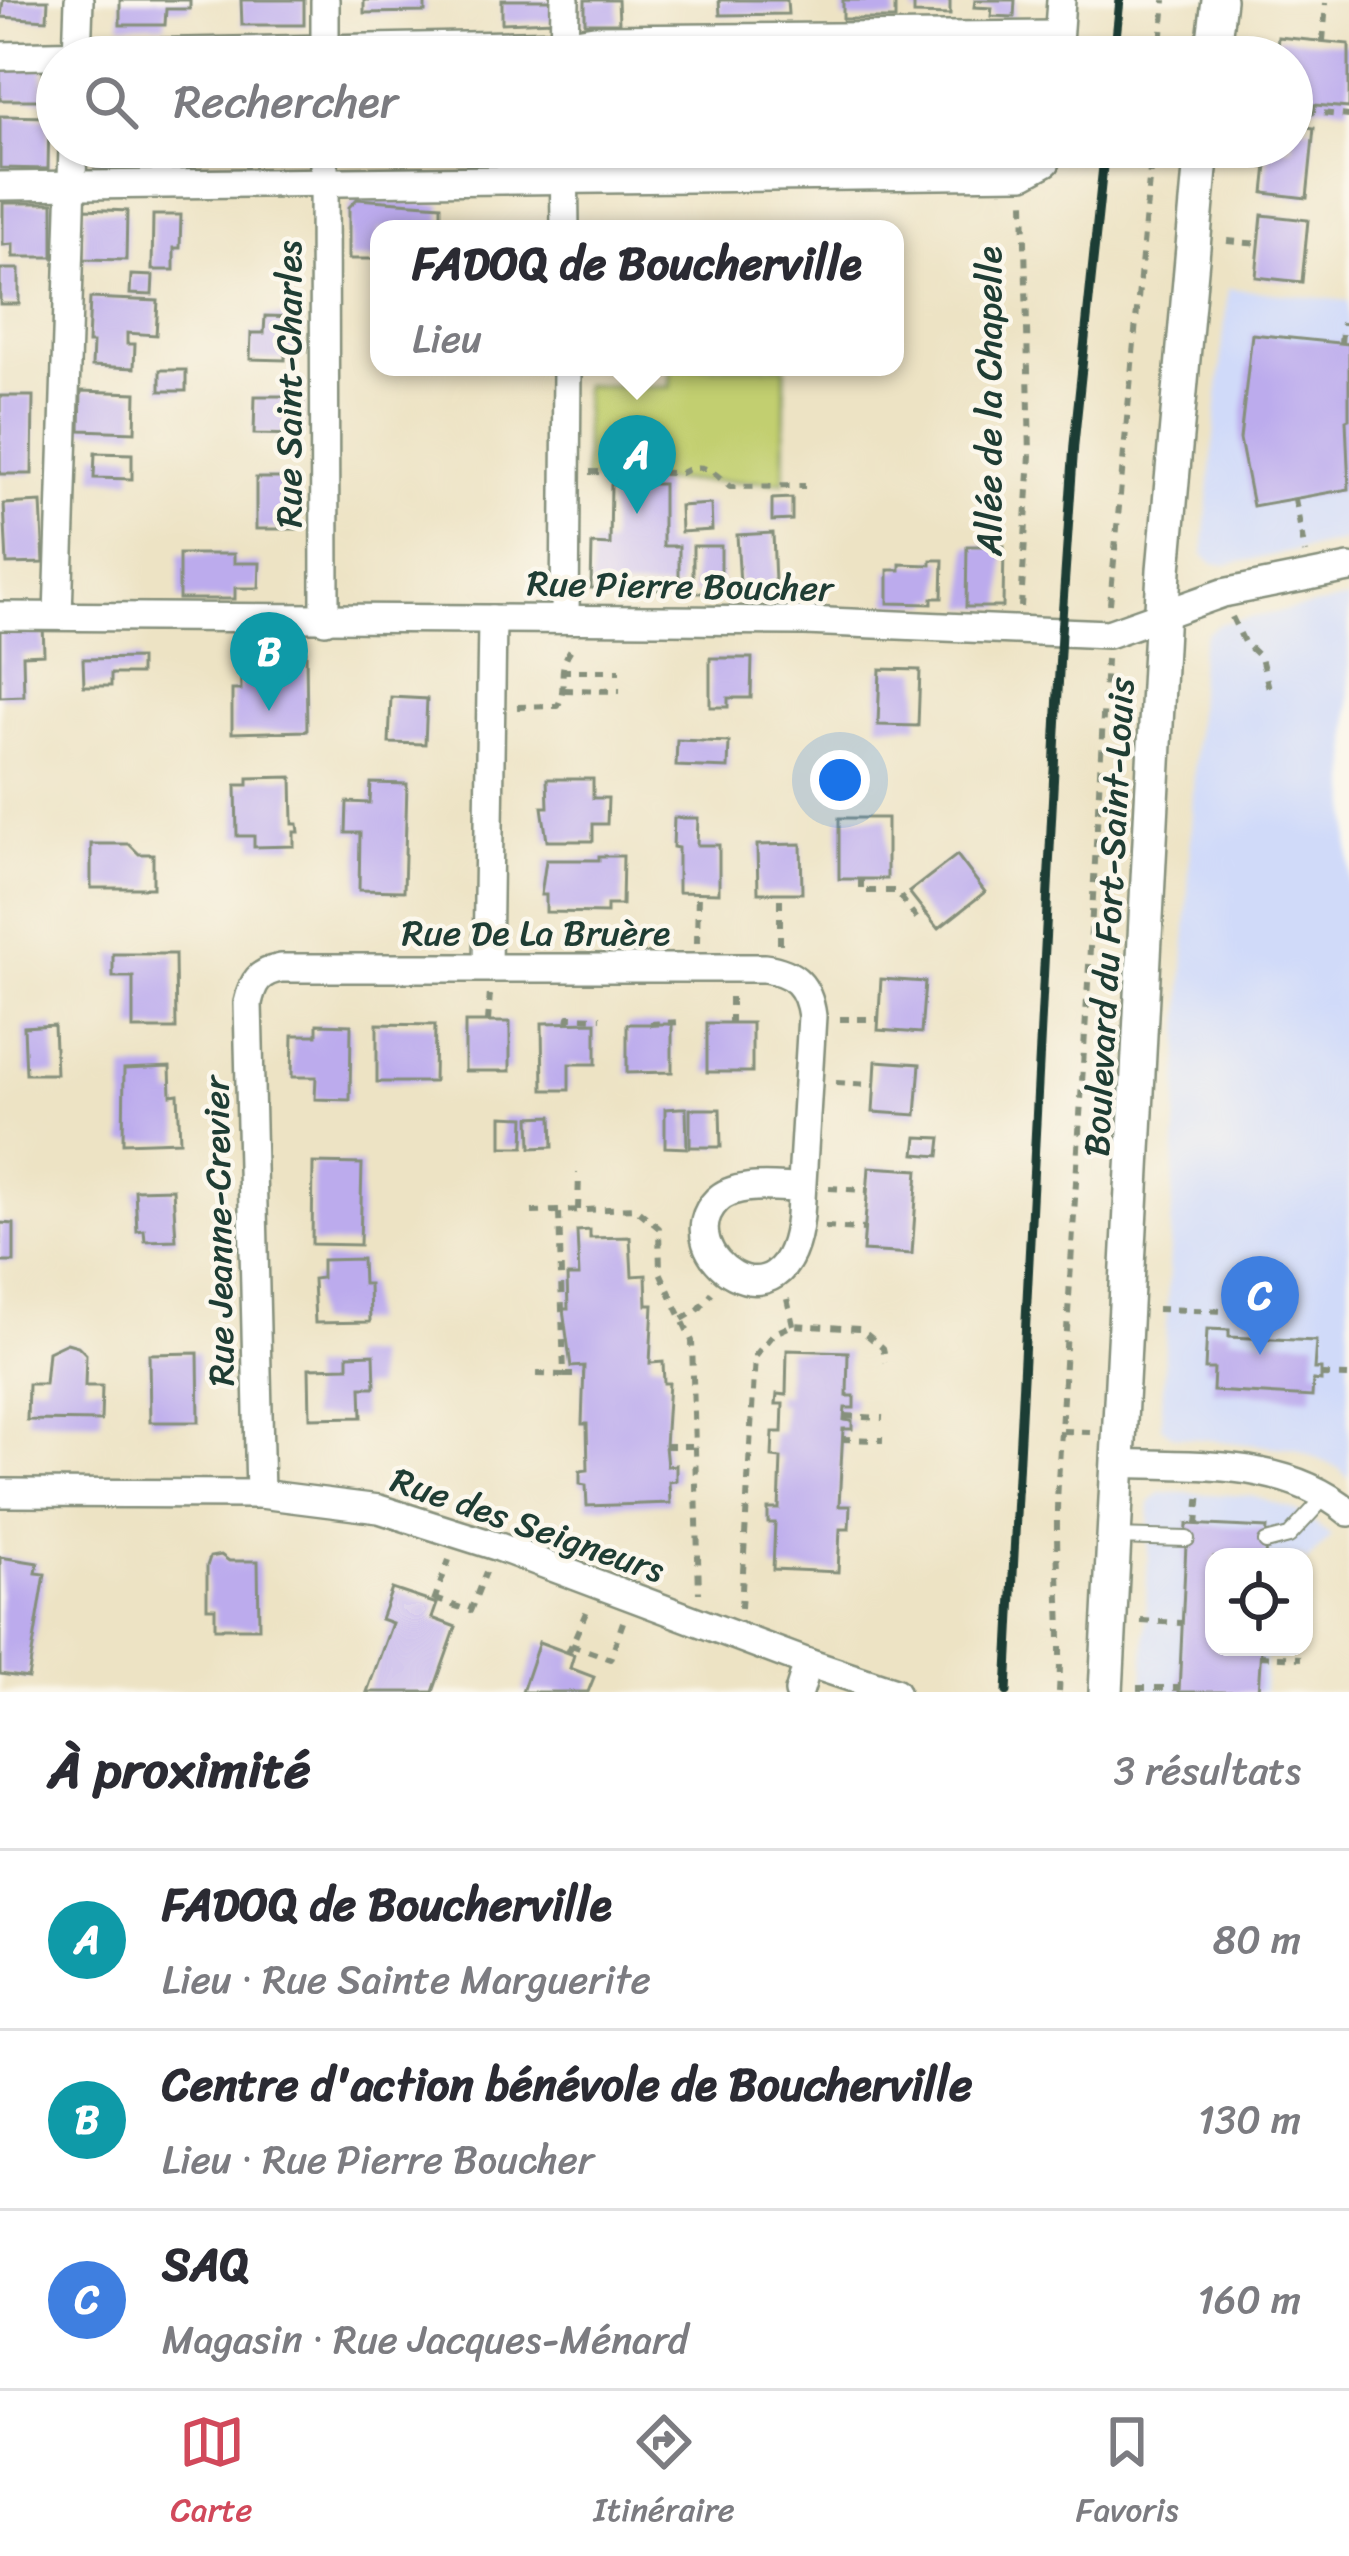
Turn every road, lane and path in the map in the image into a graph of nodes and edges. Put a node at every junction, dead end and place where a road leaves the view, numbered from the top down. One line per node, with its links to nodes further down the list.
1 (79, 0): 8 (street)
2 (325, 0): 9 (street)
3 (565, 0): 10 (street)
4 (1061, 0): 11 (street)
5 (1166, 0): 12 (path)
6 (1219, 0): 13 (street)
7 (1326, 3): 14 (path)
8 (78, 36)
9 (325, 36)
10 (564, 36)
11 (1058, 36)
12 (1162, 36)
13 (1215, 36)
14 (1322, 41)
15 (0, 56): 16 (street)
16 (36, 56)
17 (1313, 105): 18 (path)
18 (1349, 116)
19 (72, 168): 29 (street)
20 (323, 168): 27 (street, Rue Saint-Charles)
21 (564, 168): 25 (street)
22 (1039, 168): 26 (street)
23 (1150, 168): 36 (path)
24 (1200, 168): 46 (street, Boulevard du Fort-Saint-Louis)
25 (564, 177): 26 (street); 27 (street); 30 (street)
26 (1024, 180): 50 (path, Allée de la Chapelle)
27 (323, 182): 29 (street); 52 (street, Rue Saint-Charles)
28 (0, 186): 29 (street)
29 (71, 186): 48 (street)
30 (565, 220)
31 (1227, 242): 32 (path)
32 (1258, 244)
33 (1342, 322): 34 (path)
34 (1341, 343)
35 (567, 376): 53 (street)
36 (1126, 433): 37 (path); 45 (path)
37 (1143, 436)
38 (638, 446): 40 (path)
39 (579, 472): 40 (path)
40 (637, 472): 41 (path)
41 (805, 486)
42 (1295, 499): 43 (path)
43 (1306, 556)
44 (1349, 568): 46 (street, Rue Pierre Boucher)
45 (1110, 604)
46 (1163, 614): 53 (street, Rue Pierre Boucher); 108 (street, Boulevard du Fort-Saint-Louis)
47 (1231, 614): 57 (path)
48 (58, 615): 49 (street, Rue Pierre Boucher); 52 (street, Rue Pierre Boucher)
49 (0, 616)
50 (1020, 617)
51 (492, 619): 52 (street, Rue Pierre Boucher); 53 (street, Rue Pierre Boucher); 68 (street)
52 (325, 620)
53 (574, 626): 55 (path)
54 (1106, 661): 102 (path, Boulevard du Fort-Saint-Louis)
55 (562, 671): 56 (path); 58 (path)
56 (620, 671)
57 (1270, 688)
58 (562, 690): 59 (path); 60 (path)
59 (620, 691)
60 (514, 707)
61 (860, 879): 64 (path)
62 (698, 892): 65 (path)
63 (781, 893): 66 (path)
64 (925, 913)
65 (697, 946)
66 (780, 948)
67 (265, 971): 68 (street, Rue De La Bruère); 111 (street, Rue Jeanne-Crevier)
68 (489, 978): 73 (path); 81 (street, Rue De La Bruère)
69 (731, 989): 76 (path)
70 (601, 1018): 74 (path)
71 (832, 1018): 72 (path)
72 (879, 1019)
73 (488, 1022)
74 (568, 1022)
75 (680, 1022): 77 (path)
76 (731, 1023)
77 (650, 1024)
78 (829, 1083): 79 (path)
79 (875, 1085)
80 (579, 1173): 83 (path)
81 (812, 1188): 82 (path)
82 (867, 1190)
83 (578, 1210): 84 (path); 92 (path)
84 (559, 1211): 85 (path); 96 (path)
85 (532, 1212)
86 (821, 1227): 87 (path)
87 (865, 1228)
88 (714, 1291): 92 (path)
89 (786, 1295): 93 (path)
90 (1157, 1309): 91 (path)
91 (1225, 1311)
92 (682, 1319): 106 (path)
93 (793, 1325): 94 (path); 121 (path)
94 (886, 1362)
95 (537, 1374): 96 (path)
96 (564, 1375): 97 (path)
97 (585, 1375)
98 (1321, 1375): 99 (path)
99 (1349, 1376)
100 (844, 1416): 101 (path)
101 (884, 1418)
102 (1064, 1431): 103 (path); 132 (path, Boulevard du Fort-Saint-Louis)
103 (1077, 1431)
104 (842, 1439): 105 (path)
105 (883, 1440)
106 (695, 1446): 107 (path); 119 (path)
107 (665, 1447)
108 (1118, 1463): 112 (street); 114 (street, Boulevard du Fort-Saint-Louis)
109 (1201, 1488): 113 (path)
110 (0, 1493): 111 (street, Rue des Seigneurs)
111 (260, 1494): 127 (street, Rue des Seigneurs)
112 (1337, 1504): 116 (lane)
113 (1197, 1525)
114 (1114, 1537): 115 (lane); 130 (street, Boulevard du Fort-Saint-Louis)
115 (1186, 1539)
116 (1266, 1542)
117 (449, 1559): 118 (path)
118 (486, 1572)
119 (699, 1593)
120 (588, 1607): 122 (path)
121 (741, 1608)
122 (623, 1620)
123 (1141, 1621): 124 (path)
124 (1182, 1622)
125 (1260, 1656): 126 (path)
126 (1301, 1658)
127 (808, 1663): 129 (street, Rue des Seigneurs); 131 (street)
128 (1179, 1688): 130 (path)
129 (883, 1690)
130 (1122, 1690)
131 (799, 1692)
132 (1059, 1692)

